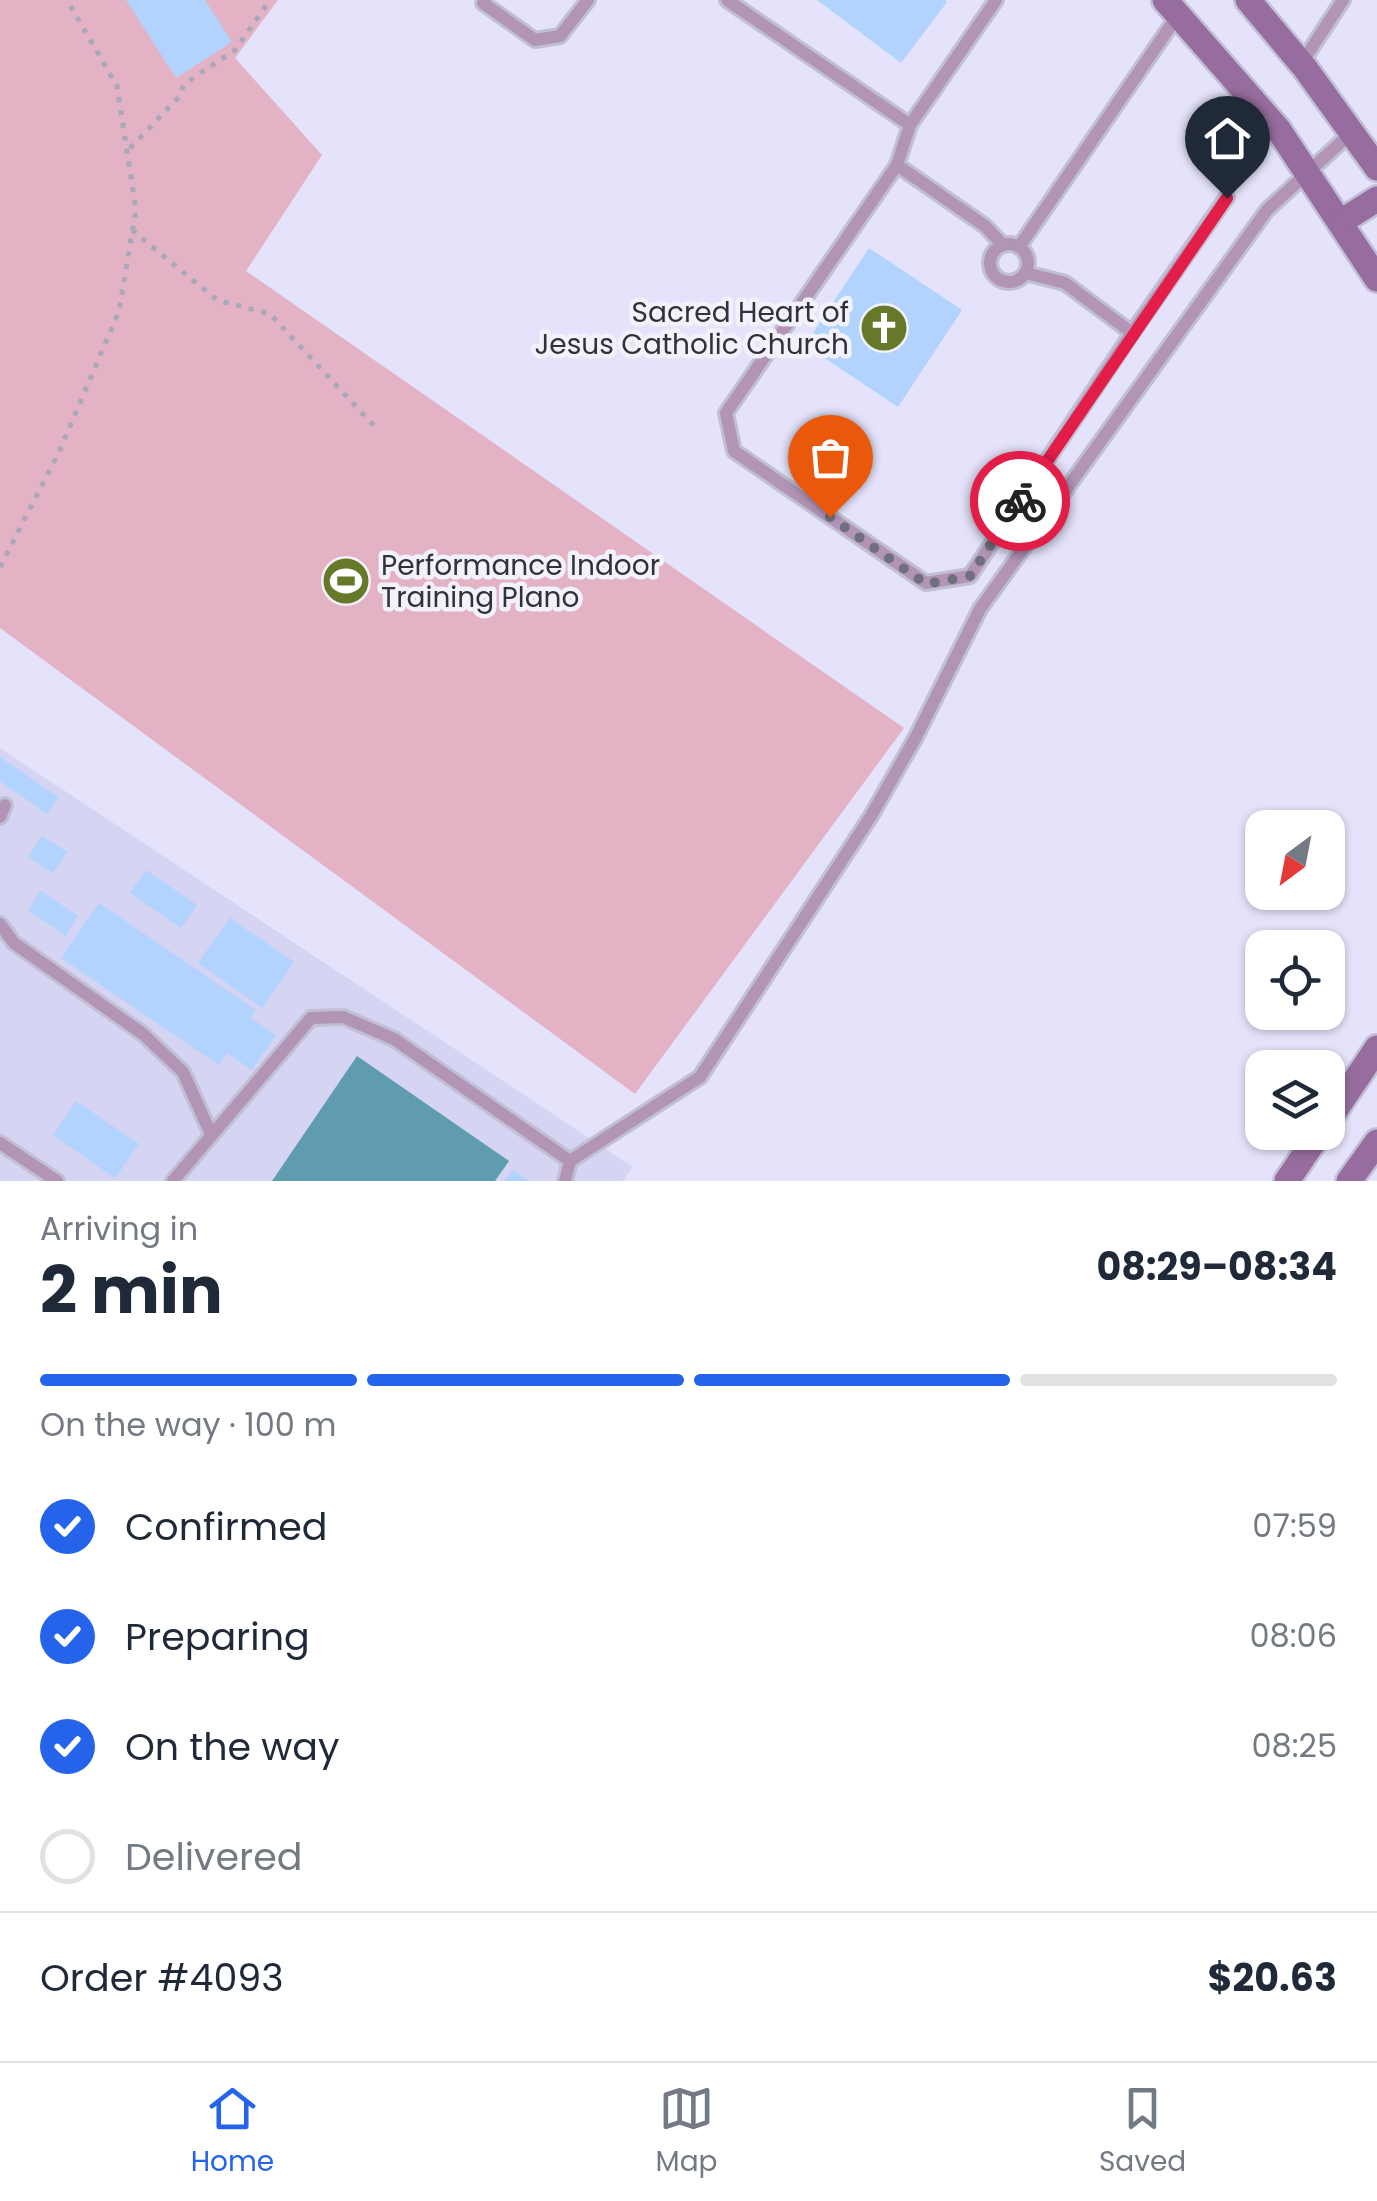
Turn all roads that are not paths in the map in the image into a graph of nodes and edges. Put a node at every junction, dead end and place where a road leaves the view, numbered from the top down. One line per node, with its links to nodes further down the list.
1 (485, 0): 2 (lane)
2 (588, 0)
3 (727, 0): 9 (lane)
4 (996, 0): 9 (lane)
5 (1248, 0): 8 (main road)
6 (1343, 0): 8 (lane)
7 (1171, 7): 13 (main road); 18 (lane)
8 (1301, 64): 10 (main road)
9 (910, 125): 11 (lane)
10 (1352, 132): 12 (main road); 13 (lane)
11 (897, 165): 17 (lane); 21 (lane)
12 (1377, 168)
13 (1307, 169): 16 (main road); 29 (lane)
14 (1227, 198): 21 (lane)
15 (1377, 199): 16 (main road)
16 (1342, 222): 20 (main road)
17 (1003, 244): 18 (lane); 19 (lane)
18 (1020, 246): 19 (lane)
19 (1026, 273): 21 (lane)
20 (1377, 279)
21 (1132, 333)
22 (0, 924): 25 (lane)
23 (1377, 1048): 24 (main road)
24 (1345, 1096)
25 (210, 1132): 29 (lane); 31 (lane)
26 (1377, 1142): 34 (main road)
27 (0, 1143): 30 (lane)
28 (1308, 1150): 33 (main road)
29 (570, 1161): 32 (lane)
30 (57, 1181)
31 (172, 1181)
32 (565, 1181)
33 (1287, 1181)
34 (1349, 1181)

